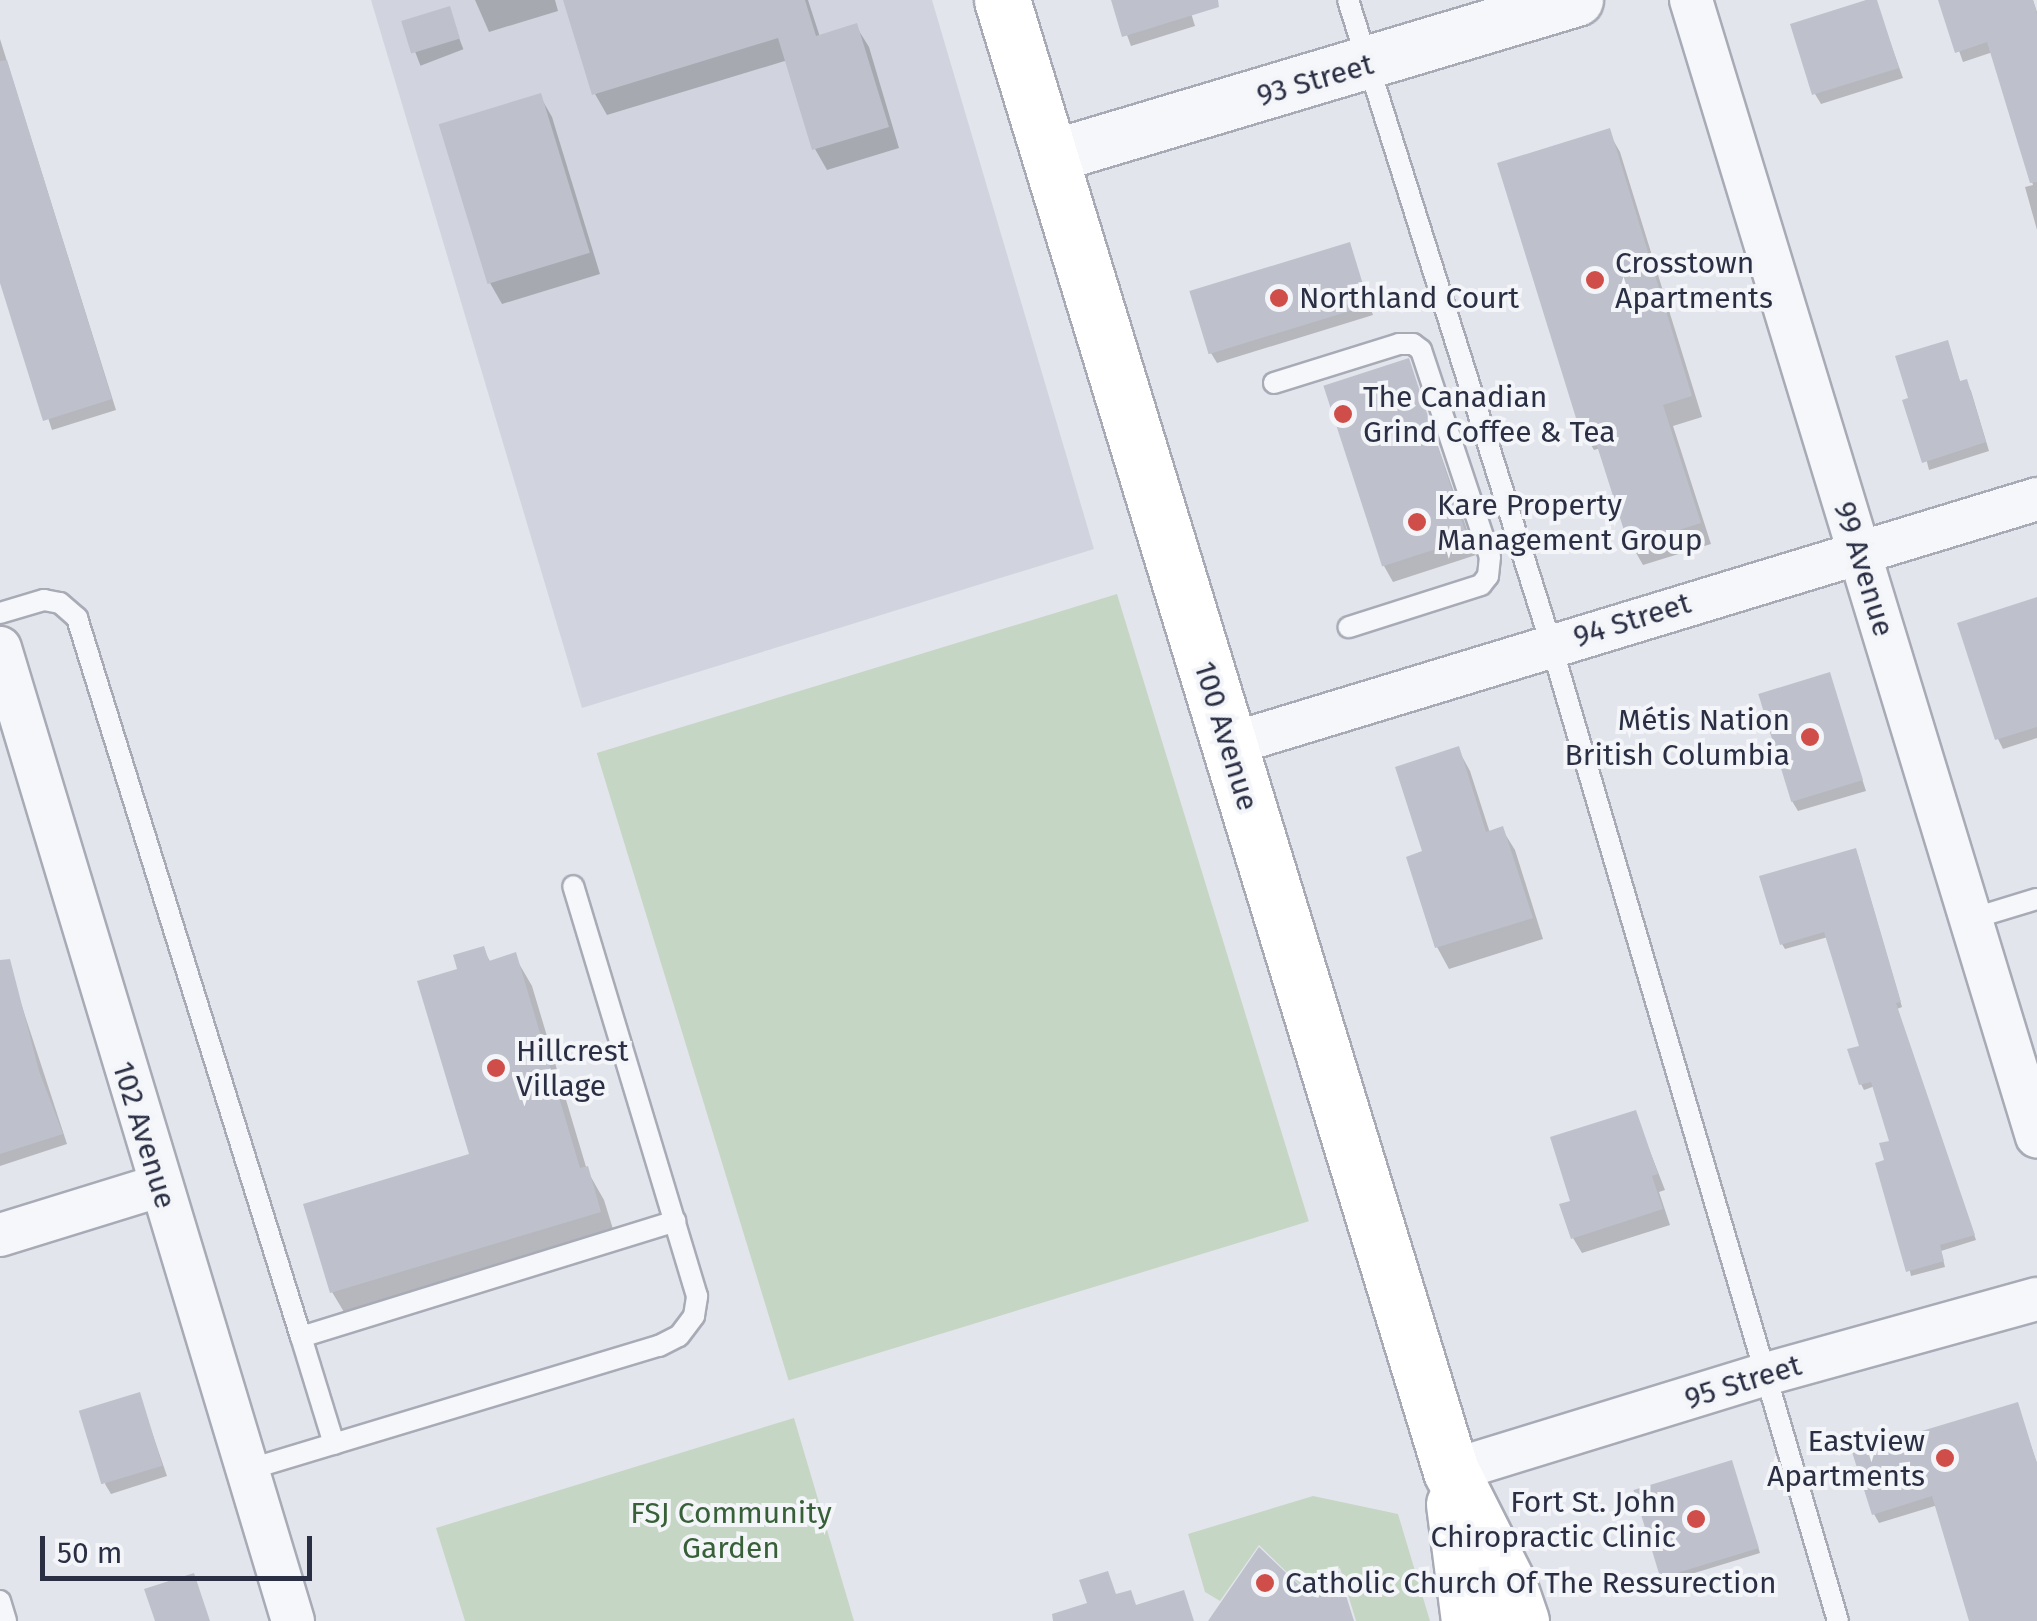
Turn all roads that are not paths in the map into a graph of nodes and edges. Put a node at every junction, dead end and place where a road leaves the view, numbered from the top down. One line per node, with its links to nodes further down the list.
1 (1002, 0): 6 (main road, 100 Avenue)
2 (1348, 0): 5 (lane)
3 (1577, 0): 5 (street, 93 Street)
4 (1691, 0): 9 (street, 99 Avenue)
5 (1367, 64): 6 (street, 93 Street); 12 (lane)
6 (1052, 157): 14 (main road, 100 Avenue)
7 (1274, 384): 11 (lane)
8 (2037, 499): 9 (street, 94 Street)
9 (1859, 552): 12 (street, 94 Street); 17 (street, 99 Avenue)
10 (0, 613): 23 (lane)
11 (1349, 627)
12 (1551, 644): 14 (street, 94 Street); 24 (lane)
13 (0, 648): 19 (street, 102 Avenue)
14 (1228, 745): 27 (main road, 100 Avenue)
15 (573, 886): 20 (lane)
16 (2037, 898): 17 (lane)
17 (1971, 919): 18 (street, 99 Avenue)
18 (2037, 1138)
19 (158, 1186): 21 (street); 26 (street, 102 Avenue)
20 (675, 1222): 23 (lane); 25 (lane)
21 (0, 1235)
22 (2037, 1299): 24 (street, 95 Street)
23 (301, 1336): 25 (lane)
24 (1766, 1374): 27 (street, 95 Street); 33 (lane)
25 (334, 1444): 26 (lane)
26 (246, 1470): 30 (street, 102 Avenue)
27 (1451, 1471): 31 (main road, 100 Avenue); 32 (main road, 100 Avenue)
28 (0, 1601): 29 (lane)
29 (6, 1621)
30 (293, 1621)
31 (1468, 1621)
32 (1521, 1621)
33 (1838, 1621)

